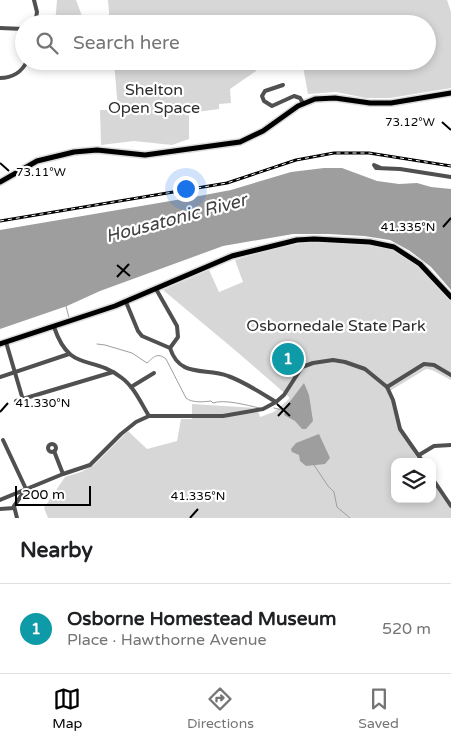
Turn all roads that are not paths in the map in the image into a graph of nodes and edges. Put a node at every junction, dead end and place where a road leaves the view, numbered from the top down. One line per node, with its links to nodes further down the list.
1 (34, 0): 2 (street)
2 (36, 15)
3 (0, 28): 4 (street)
4 (15, 29)
5 (20, 70): 6 (street)
6 (0, 78)
7 (283, 85): 9 (street)
8 (451, 93): 9 (main road)
9 (303, 103): 12 (main road)
10 (381, 168): 11 (street)
11 (451, 177)
12 (0, 182)
13 (156, 289): 14 (main road); 15 (main road); 19 (street)
14 (451, 297)
15 (126, 302): 16 (main road); 19 (street)
16 (54, 327): 17 (main road); 20 (street)
17 (6, 342): 18 (main road); 22 (street)
18 (0, 344)
19 (170, 348): 30 (street)
20 (69, 354): 21 (street); 22 (street)
21 (113, 372): 27 (street); 28 (street)
22 (15, 373): 25 (street); 28 (street)
23 (154, 373): 27 (street)
24 (451, 375): 26 (street)
25 (0, 377)
26 (387, 387): 30 (street); 35 (street)
27 (131, 388): 31 (street)
28 (23, 400): 29 (street)
29 (16, 401)
30 (276, 402): 31 (street)
31 (149, 416): 37 (street)
32 (3, 440): 39 (street)
33 (451, 445): 35 (street)
34 (54, 451): 37 (street)
35 (419, 455): 36 (street)
36 (421, 458)
37 (64, 474): 39 (street)
38 (436, 484): 41 (street)
39 (26, 489): 40 (street); 42 (street)
40 (0, 500)
41 (451, 506)
42 (14, 508): 43 (street); 44 (street)
43 (0, 509)
44 (17, 518)

